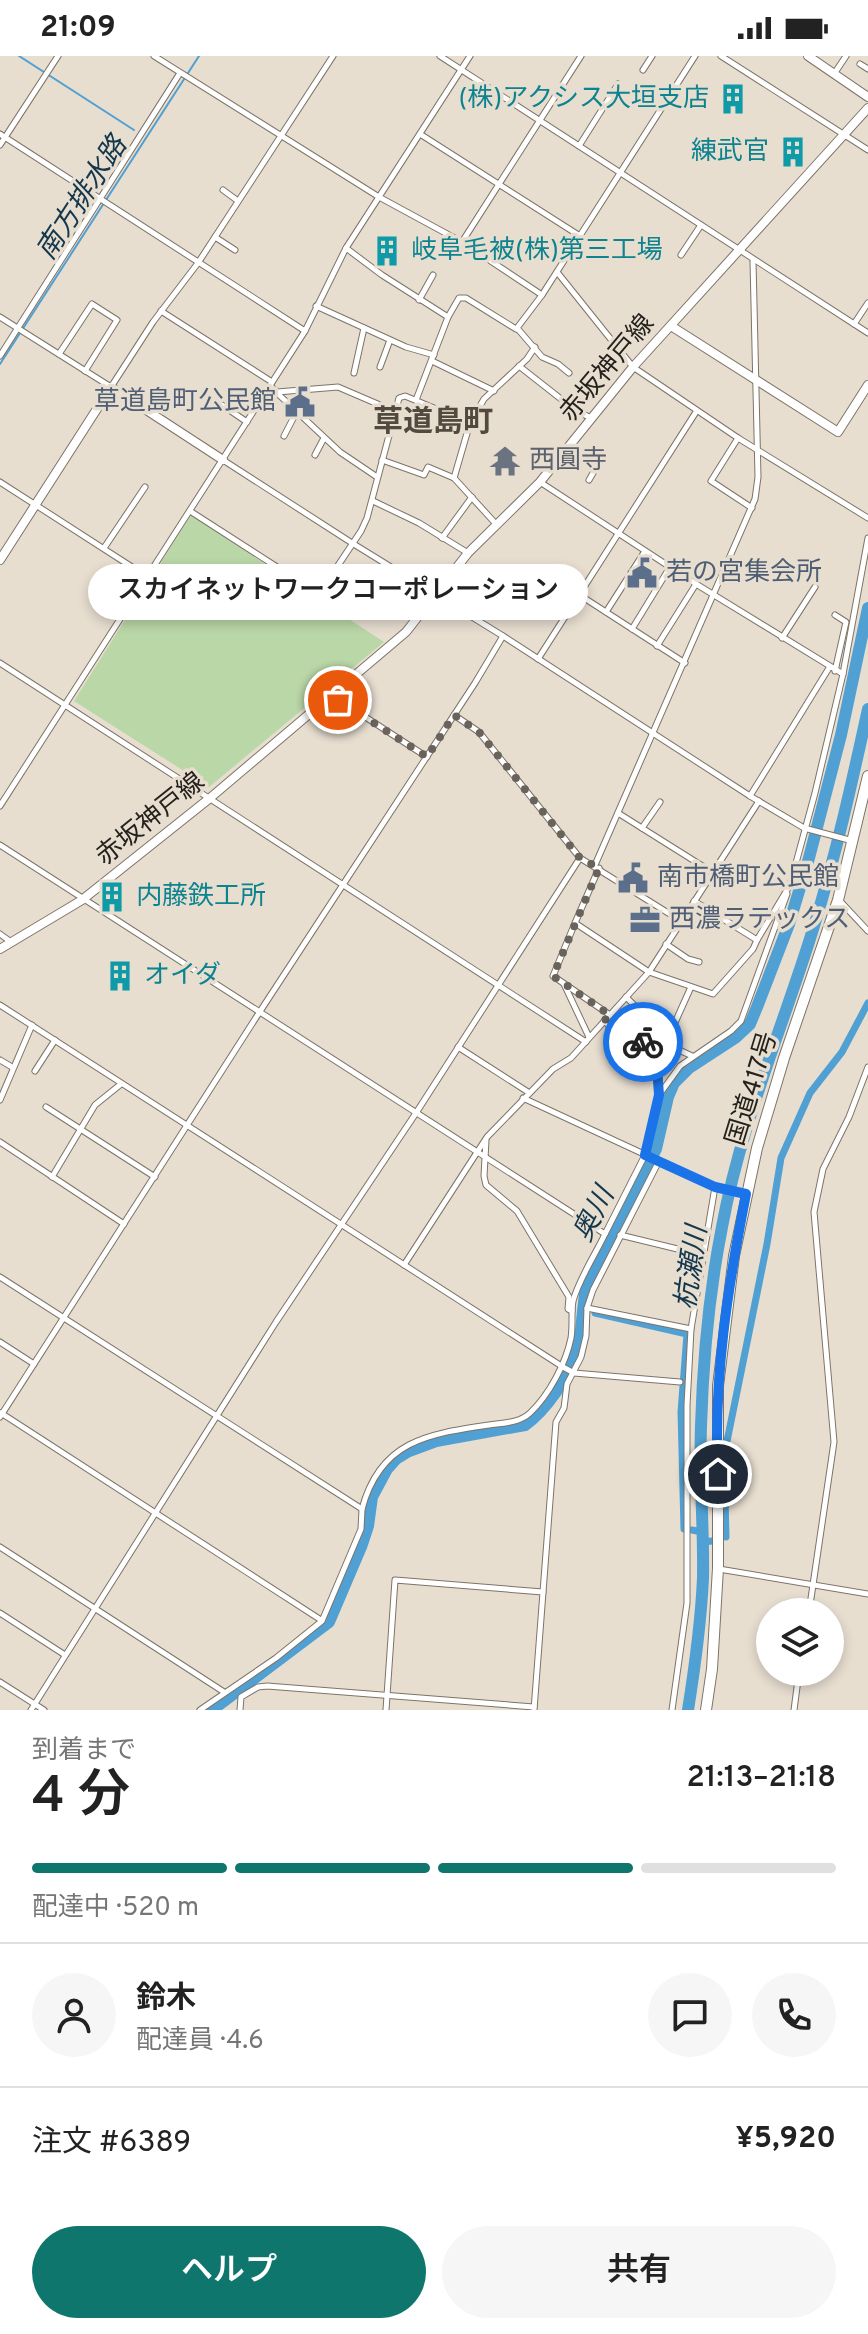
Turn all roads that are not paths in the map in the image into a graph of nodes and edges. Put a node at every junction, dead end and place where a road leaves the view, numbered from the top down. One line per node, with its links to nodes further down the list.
1 (58, 56): 24 (street)
2 (154, 56): 16 (street)
3 (333, 56): 25 (street)
4 (440, 56): 14 (street)
5 (470, 56): 14 (street)
6 (581, 56): 21 (street)
7 (652, 56): 15 (street)
8 (695, 56): 29 (street)
9 (721, 56): 23 (street)
10 (808, 56): 17 (main road)
11 (846, 56): 17 (street)
12 (860, 64): 13 (street)
13 (868, 69)
14 (461, 70): 21 (street); 22 (street)
15 (643, 70)
16 (181, 73): 25 (street); 33 (street)
17 (834, 74): 19 (main road)
18 (618, 84): 27 (street)
19 (868, 97)
20 (868, 108): 23 (main road, 赤坂神戸線)
21 (540, 120): 27 (street); 30 (street)
22 (420, 134): 30 (street); 32 (street)
23 (845, 135): 28 (street); 41 (main road, 赤坂神戸線)
24 (3, 136): 26 (street); 33 (street)
25 (280, 136): 32 (street); 34 (street)
26 (0, 145)
27 (579, 146): 29 (street)
28 (868, 150)
29 (620, 173): 35 (street); 36 (street)
30 (499, 184): 36 (street); 38 (street)
31 (223, 190): 34 (street)
32 (379, 197): 38 (street); 39 (street)
33 (101, 200): 44 (street); 58 (street)
34 (238, 201): 37 (street)
35 (701, 225): 41 (street); 42 (street)
36 (580, 236): 45 (street)
37 (215, 237): 40 (street); 44 (street)
38 (462, 242): 47 (street)
39 (346, 248): 48 (street); 50 (street)
40 (235, 250)
41 (740, 251): 43 (street); 55 (main road, 赤坂神戸線)
42 (681, 255)
43 (753, 261): 54 (street); 72 (street)
44 (198, 263): 51 (street); 59 (street)
45 (557, 272): 47 (street); 68 (street)
46 (433, 275): 48 (street)
47 (542, 295): 57 (street)
48 (419, 300): 53 (street)
49 (868, 303): 54 (street)
50 (316, 306): 56 (street); 59 (street)
51 (161, 311): 73 (street); 75 (street)
52 (0, 317): 58 (street)
53 (448, 317): 57 (street); 65 (street)
54 (854, 324): 60 (street)
55 (671, 326): 68 (main road, 赤坂神戸線); 72 (main road)
56 (364, 328): 61 (street); 70 (street)
57 (517, 328): 62 (street)
58 (20, 330): 63 (street); 64 (street)
59 (305, 331): 73 (street)
60 (868, 333)
61 (390, 340): 65 (street); 67 (street)
62 (535, 347): 66 (street); 71 (street)
63 (59, 354): 69 (street); 69 (street)
64 (0, 356)
65 (433, 358): 76 (street); 78 (street)
66 (519, 366): 76 (street); 83 (street)
67 (380, 367)
68 (633, 367): 82 (street); 83 (main road, 赤坂神戸線)
69 (85, 371): 75 (street)
70 (354, 373)
71 (569, 373)
72 (756, 380): 74 (main road); 90 (street)
73 (271, 384): 77 (street); 84 (street)
74 (868, 385)
75 (111, 387): 92 (main road); 102 (main road)
76 (494, 391): 85 (street)
77 (277, 392): 80 (street); 81 (street)
78 (416, 400): 81 (street); 85 (street)
79 (222, 405): 84 (street)
80 (297, 411): 86 (street); 87 (street)
81 (394, 411): 93 (street)
82 (696, 412): 88 (street); 107 (street)
83 (591, 418): 89 (main road, 赤坂神戸線)
84 (247, 422): 92 (street)
85 (470, 423): 95 (street)
86 (284, 436)
87 (324, 438): 91 (street); 94 (street)
88 (738, 438): 90 (street); 103 (street)
89 (568, 447): 96 (street); 98 (main road, 赤坂神戸線)
90 (758, 451): 103 (street); 105 (street)
91 (315, 455)
92 (223, 460): 104 (street); 110 (street)
93 (382, 460): 94 (street); 95 (street)
94 (377, 477): 101 (street)
95 (454, 478): 100 (street)
96 (589, 480)
97 (0, 482): 102 (street)
98 (540, 482): 106 (main road, 赤坂神戸線); 107 (street)
99 (145, 487): 111 (street)
100 (472, 496): 106 (street); 108 (street)
101 (373, 501): 108 (street); 110 (street)
102 (36, 505): 111 (street); 114 (main road)
103 (752, 508): 121 (street)
104 (190, 511): 110 (street); 116 (street)
105 (868, 518)
106 (496, 524): 113 (main road, 赤坂神戸線)
107 (617, 534): 112 (street); 119 (street)
108 (442, 538): 113 (street)
109 (868, 538): 132 (street)
110 (352, 543): 120 (street)
111 (104, 548): 116 (street)
112 (645, 551): 115 (street); 122 (street)
113 (468, 553): 120 (main road, 赤坂神戸線)
114 (0, 560)
115 (670, 567): 117 (street); 124 (street)
116 (146, 576): 134 (street)
117 (696, 584): 121 (street); 127 (street)
118 (815, 587): 126 (street)
119 (578, 594): 122 (street); 128 (street)
120 (435, 595): 125 (street); 133 (main road, 赤坂神戸線)
121 (714, 595): 126 (street); 130 (street)
122 (606, 612): 124 (street)
123 (835, 615): 131 (street)
124 (632, 629): 127 (street)
125 (503, 636): 128 (street); 135 (street)
126 (782, 638): 131 (street)
127 (657, 646): 130 (street)
128 (538, 659): 136 (street)
129 (0, 663): 134 (street)
130 (685, 663): 136 (street)
131 (832, 669): 132 (street); 139 (street)
132 (843, 674): 146 (street)
133 (333, 696): 137 (street); 140 (main road, 赤坂神戸線)
134 (65, 704): 140 (street); 143 (street)
135 (454, 715): 137 (street); 149 (street)
136 (654, 733): 139 (street); 144 (street)
137 (427, 757): 152 (street)
138 (868, 776): 147 (highway, 国道417号)
139 (750, 796): 141 (street)
140 (210, 798): 152 (street); 154 (main road, 赤坂神戸線)
141 (759, 801): 146 (street); 151 (street)
142 (660, 802): 145 (street)
143 (0, 806)
144 (618, 813): 145 (street); 150 (street)
145 (642, 828): 151 (street)
146 (808, 829): 147 (street); 153 (street)
147 (850, 841): 155 (highway, 国道417号)
148 (0, 845): 154 (street)
149 (580, 858): 150 (street); 168 (street)
150 (597, 867): 157 (street); 158 (street)
151 (712, 872): 156 (street)
152 (344, 884): 168 (street); 172 (street)
153 (790, 885): 161 (street); 181 (street)
154 (82, 900): 162 (main road, 赤坂神戸線); 172 (street)
155 (838, 900): 159 (street); 204 (highway, 国道417号)
156 (694, 901): 157 (street); 161 (street)
157 (681, 921): 163 (street)
158 (575, 923): 166 (street); 167 (street)
159 (868, 931)
160 (0, 934): 162 (street)
161 (757, 940): 169 (street)
162 (11, 943): 164 (main road, 赤坂神戸線)
163 (666, 944): 165 (street); 166 (street)
164 (0, 949)
165 (699, 962)
166 (649, 972): 169 (street); 170 (street)
167 (564, 983): 173 (street); 178 (street)
168 (498, 984): 178 (street); 179 (street)
169 (691, 987): 180 (street)
170 (626, 997): 173 (street); 174 (street)
171 (0, 1005): 176 (street)
172 (260, 1012): 192 (street); 193 (street)
173 (610, 1015): 175 (street)
174 (645, 1016)
175 (604, 1021): 178 (street); 180 (street)
176 (32, 1025): 177 (street); 183 (street)
177 (55, 1040): 185 (street); 186 (street)
178 (588, 1040): 187 (street)
179 (458, 1047): 187 (street); 192 (street)
180 (661, 1047): 181 (street); 188 (street)
181 (692, 1056): 188 (street)
182 (0, 1060): 183 (street)
183 (12, 1067): 189 (street)
184 (868, 1067): 227 (street)
185 (35, 1071)
186 (121, 1084): 193 (street); 194 (street)
187 (528, 1092): 190 (street)
188 (659, 1095): 198 (street)
189 (0, 1098)
190 (523, 1098): 195 (street); 198 (street)
191 (46, 1107): 194 (street)
192 (416, 1113): 197 (street); 206 (street)
193 (188, 1125): 202 (street); 206 (street)
194 (80, 1129): 201 (street); 202 (street)
195 (487, 1137): 197 (street); 199 (street)
196 (0, 1142): 201 (street)
197 (476, 1152): 199 (street); 210 (street)
198 (646, 1155): 200 (street); 207 (street)
199 (485, 1157): 207 (street); 213 (street)
200 (659, 1161): 203 (street); 208 (street)
201 (52, 1177): 205 (street)
202 (155, 1177): 205 (street)
203 (717, 1187): 204 (street); 215 (street)
204 (744, 1194): 226 (highway, 国道417号)
205 (124, 1224): 214 (street)
206 (342, 1224): 210 (street); 222 (street)
207 (605, 1234): 213 (street)
208 (620, 1235): 209 (street); 212 (street)
209 (694, 1253)
210 (404, 1265): 218 (street)
211 (0, 1277): 214 (street)
212 (587, 1308): 215 (street); 219 (street)
213 (572, 1311): 218 (street)
214 (64, 1318): 217 (street); 222 (street)
215 (691, 1329): 245 (street)
216 (0, 1342): 217 (street)
217 (34, 1364): 221 (street)
218 (562, 1366): 219 (street); 223 (street)
219 (574, 1373): 220 (street); 228 (street)
220 (680, 1382)
221 (1, 1414): 224 (street)
222 (217, 1417): 223 (street); 224 (street)
223 (362, 1509): 233 (street)
224 (157, 1512): 231 (street); 233 (street)
225 (0, 1547): 231 (street)
226 (718, 1568): 227 (street); 246 (highway, 国道417号)
227 (813, 1585): 229 (street); 230 (street)
228 (543, 1592): 238 (street); 240 (street)
229 (868, 1594)
230 (811, 1598)
231 (95, 1608): 234 (street); 237 (street)
232 (0, 1613): 234 (street)
233 (322, 1621): 237 (street)
234 (65, 1655): 239 (street)
235 (0, 1682): 239 (street)
236 (797, 1686): 247 (street)
237 (224, 1692): 242 (street)
238 (387, 1695): 240 (street); 243 (street); 244 (street)
239 (33, 1707): 241 (street)
240 (534, 1708)
241 (44, 1710)
242 (200, 1710)
243 (240, 1710)
244 (386, 1710)
245 (672, 1710)
246 (706, 1710)
247 (794, 1710)

